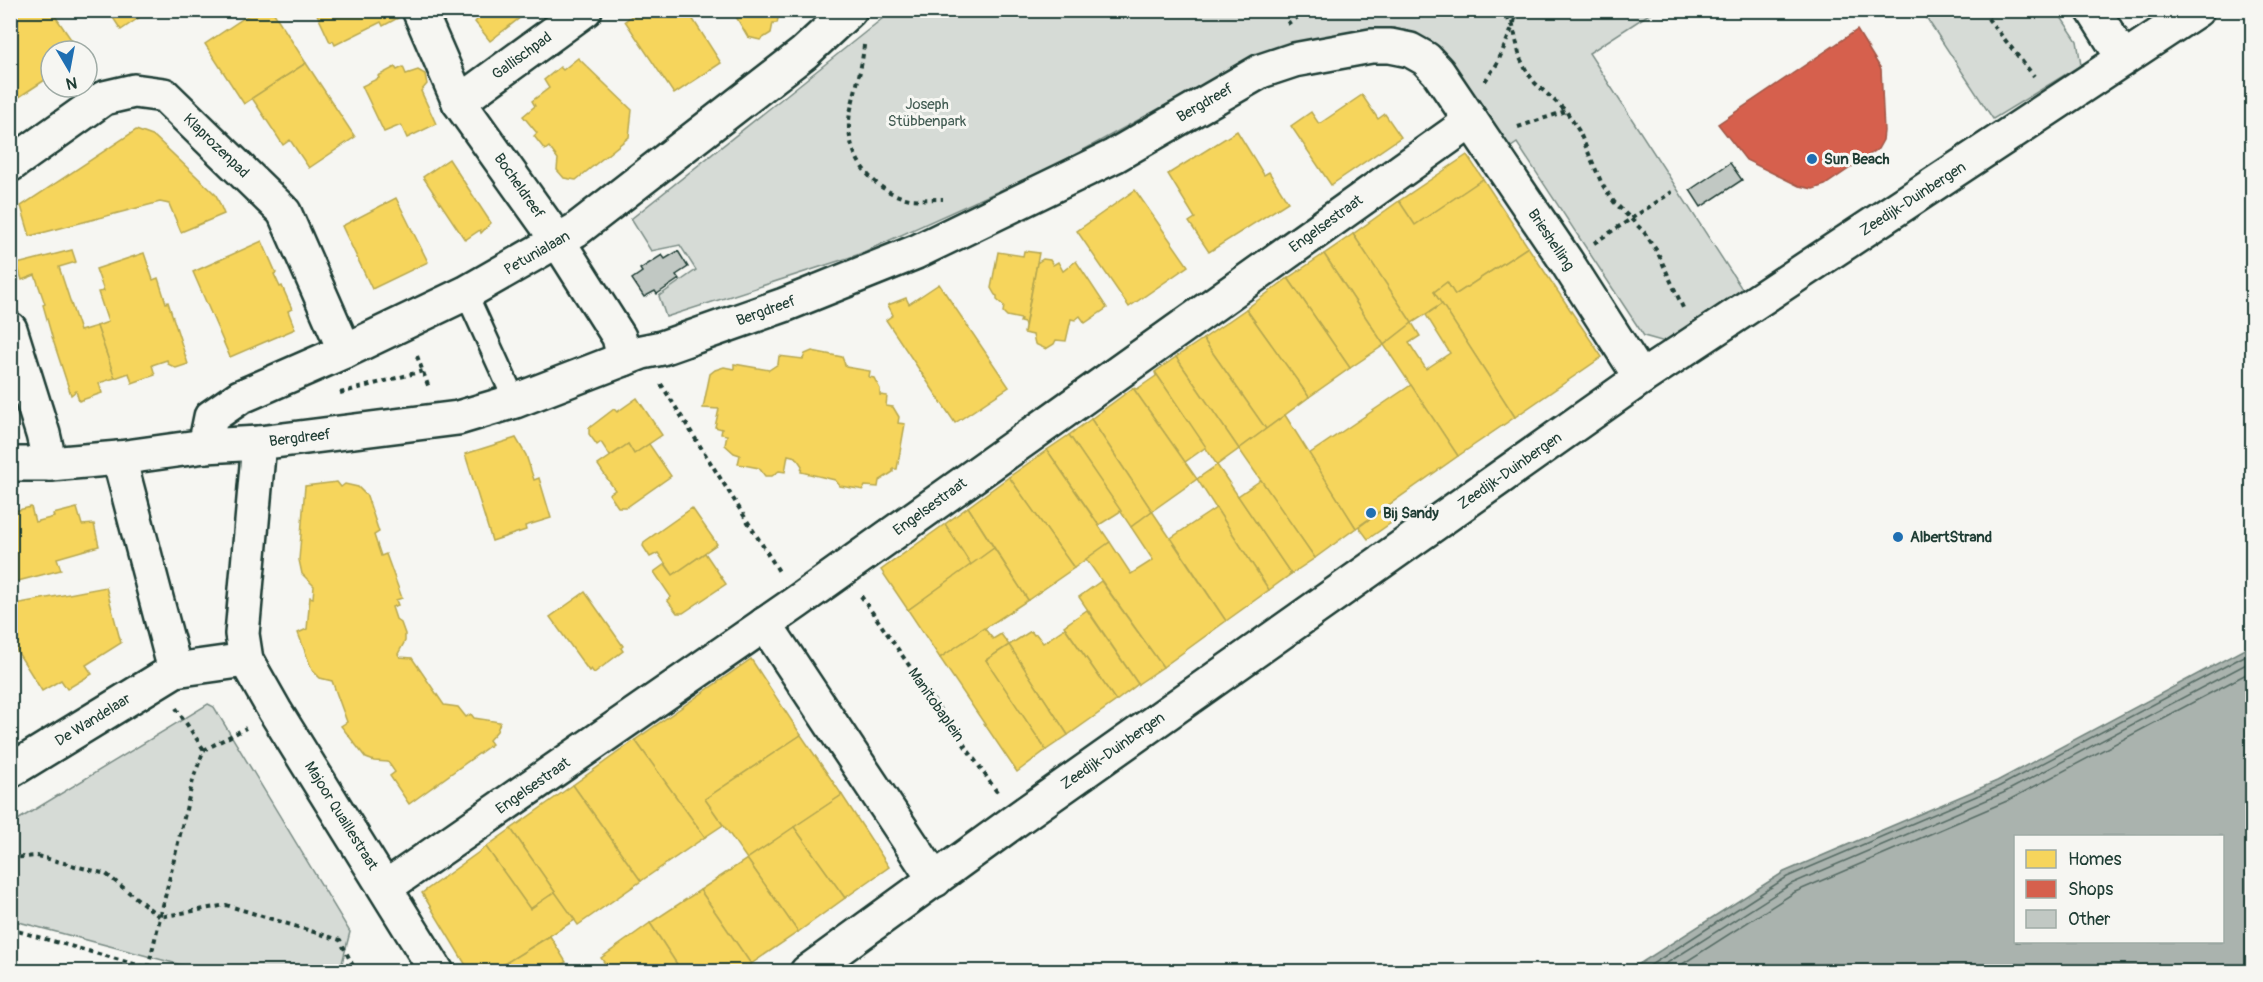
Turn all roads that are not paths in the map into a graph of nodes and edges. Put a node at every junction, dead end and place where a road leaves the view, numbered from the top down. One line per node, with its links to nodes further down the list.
1 (419, 10): 7 (street, Bocheldreef)
2 (585, 10): 7 (street, Gallischpad)
3 (2093, 10): 6 (street)
4 (2197, 10): 6 (street, Zeedijk-Duinbergen)
5 (857, 23): 10 (street, Petunialaan)
6 (2123, 58): 15 (street, Zeedijk-Duinbergen)
7 (459, 102): 10 (street, Bocheldreef)
8 (1471, 121): 14 (street, Bergdreef); 15 (street, Brieshelling); 22 (street, Engelsestraat)
9 (10, 165): 13 (street, Klaprozenpad)
10 (558, 241): 11 (street, Petunialaan); 14 (street, Bocheldreef)
11 (466, 293): 13 (street, Petunialaan); 16 (lane)
12 (10, 329): 21 (street)
13 (345, 351): 18 (street, Petunialaan)
14 (624, 359): 16 (street, Bergdreef)
15 (1641, 378): 26 (street, Zeedijk-Duinbergen)
16 (515, 401): 17 (street, Bergdreef)
17 (259, 443): 18 (street, Bergdreef); 23 (street, Majoor Quaillestraat)
18 (205, 446): 19 (street, Bergdreef)
19 (119, 458): 21 (street, Bergdreef); 24 (street)
20 (10, 464): 21 (street, Bergdreef)
21 (50, 464)
22 (765, 624): 26 (street); 27 (street, Engelsestraat)
23 (246, 660): 24 (street); 27 (street, Majoor Quaillestraat)
24 (175, 670): 25 (street, De Wandelaar)
25 (10, 771)
26 (935, 880): 29 (street, Zeedijk-Duinbergen)
27 (387, 887): 28 (street, Majoor Quaillestraat)
28 (437, 972)
29 (807, 972)

